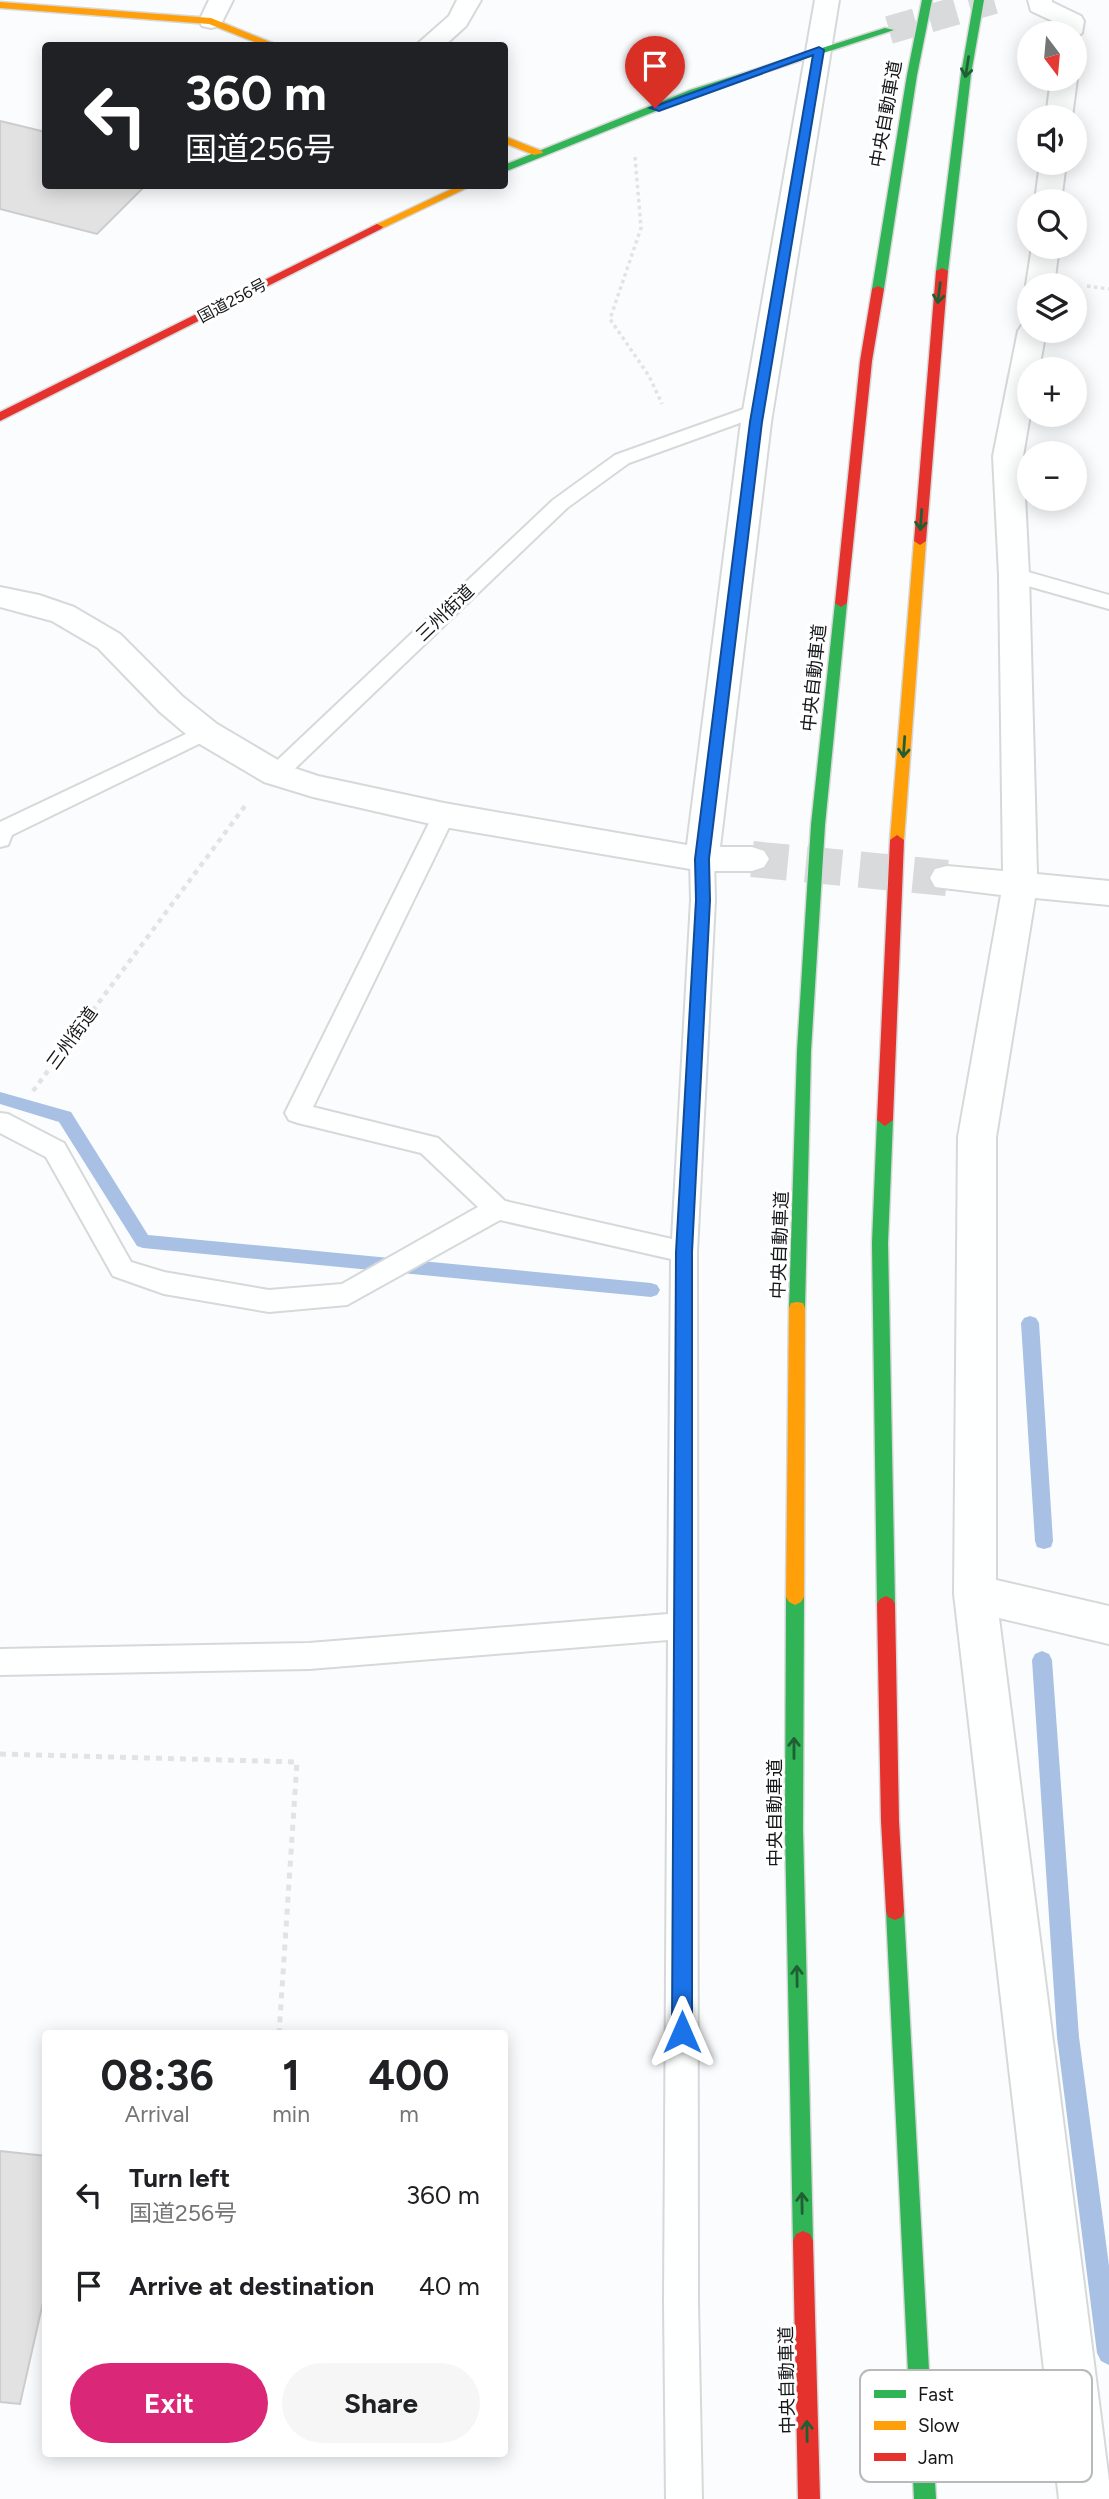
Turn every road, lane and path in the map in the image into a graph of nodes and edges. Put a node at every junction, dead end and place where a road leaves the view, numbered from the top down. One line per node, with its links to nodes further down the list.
1 (469, 0): 11 (street)
2 (827, 0): 12 (street)
3 (927, 0): 47 (main road, 中央自動車道, one-way to 3)
4 (979, 0): 44 (main road, one-way to 44)
5 (1040, 0): 8 (street)
6 (0, 5): 7 (main road)
7 (216, 11): 10 (main road)
8 (1072, 21)
9 (889, 30): 12 (main road)
10 (268, 42)
11 (432, 42)
12 (819, 50): 13 (main road); 19 (street)
13 (631, 118): 15 (main road); 21 (path)
14 (508, 141): 15 (main road)
15 (538, 153): 16 (main road)
16 (508, 167)
17 (459, 189): 20 (main road, 国道256号)
18 (1030, 343): 22 (street)
19 (758, 410): 21 (lane); 29 (street)
20 (0, 417)
21 (675, 440): 26 (lane, 三州街道)
22 (1014, 575): 24 (lane); 32 (street)
23 (0, 597): 25 (street)
24 (1109, 602)
25 (205, 733): 26 (street); 28 (lane)
26 (276, 774): 27 (street); 34 (path, 三州街道)
27 (443, 815): 29 (street); 36 (lane)
28 (0, 839)
29 (702, 859): 30 (street); 37 (lane)
30 (752, 859)
31 (947, 878): 32 (street)
32 (1020, 887): 33 (street); 38 (street)
33 (1109, 893)
34 (30, 1094)
35 (0, 1123): 36 (lane)
36 (497, 1209): 37 (lane)
37 (684, 1252): 40 (lane)
38 (975, 1594): 39 (street); 45 (street)
39 (1109, 1625)
40 (683, 1626): 41 (lane); 46 (lane)
41 (0, 1662)
42 (0, 1754): 43 (path)
43 (279, 2030)
44 (918, 2370)
45 (1069, 2370)
46 (684, 2499)
47 (809, 2499)

